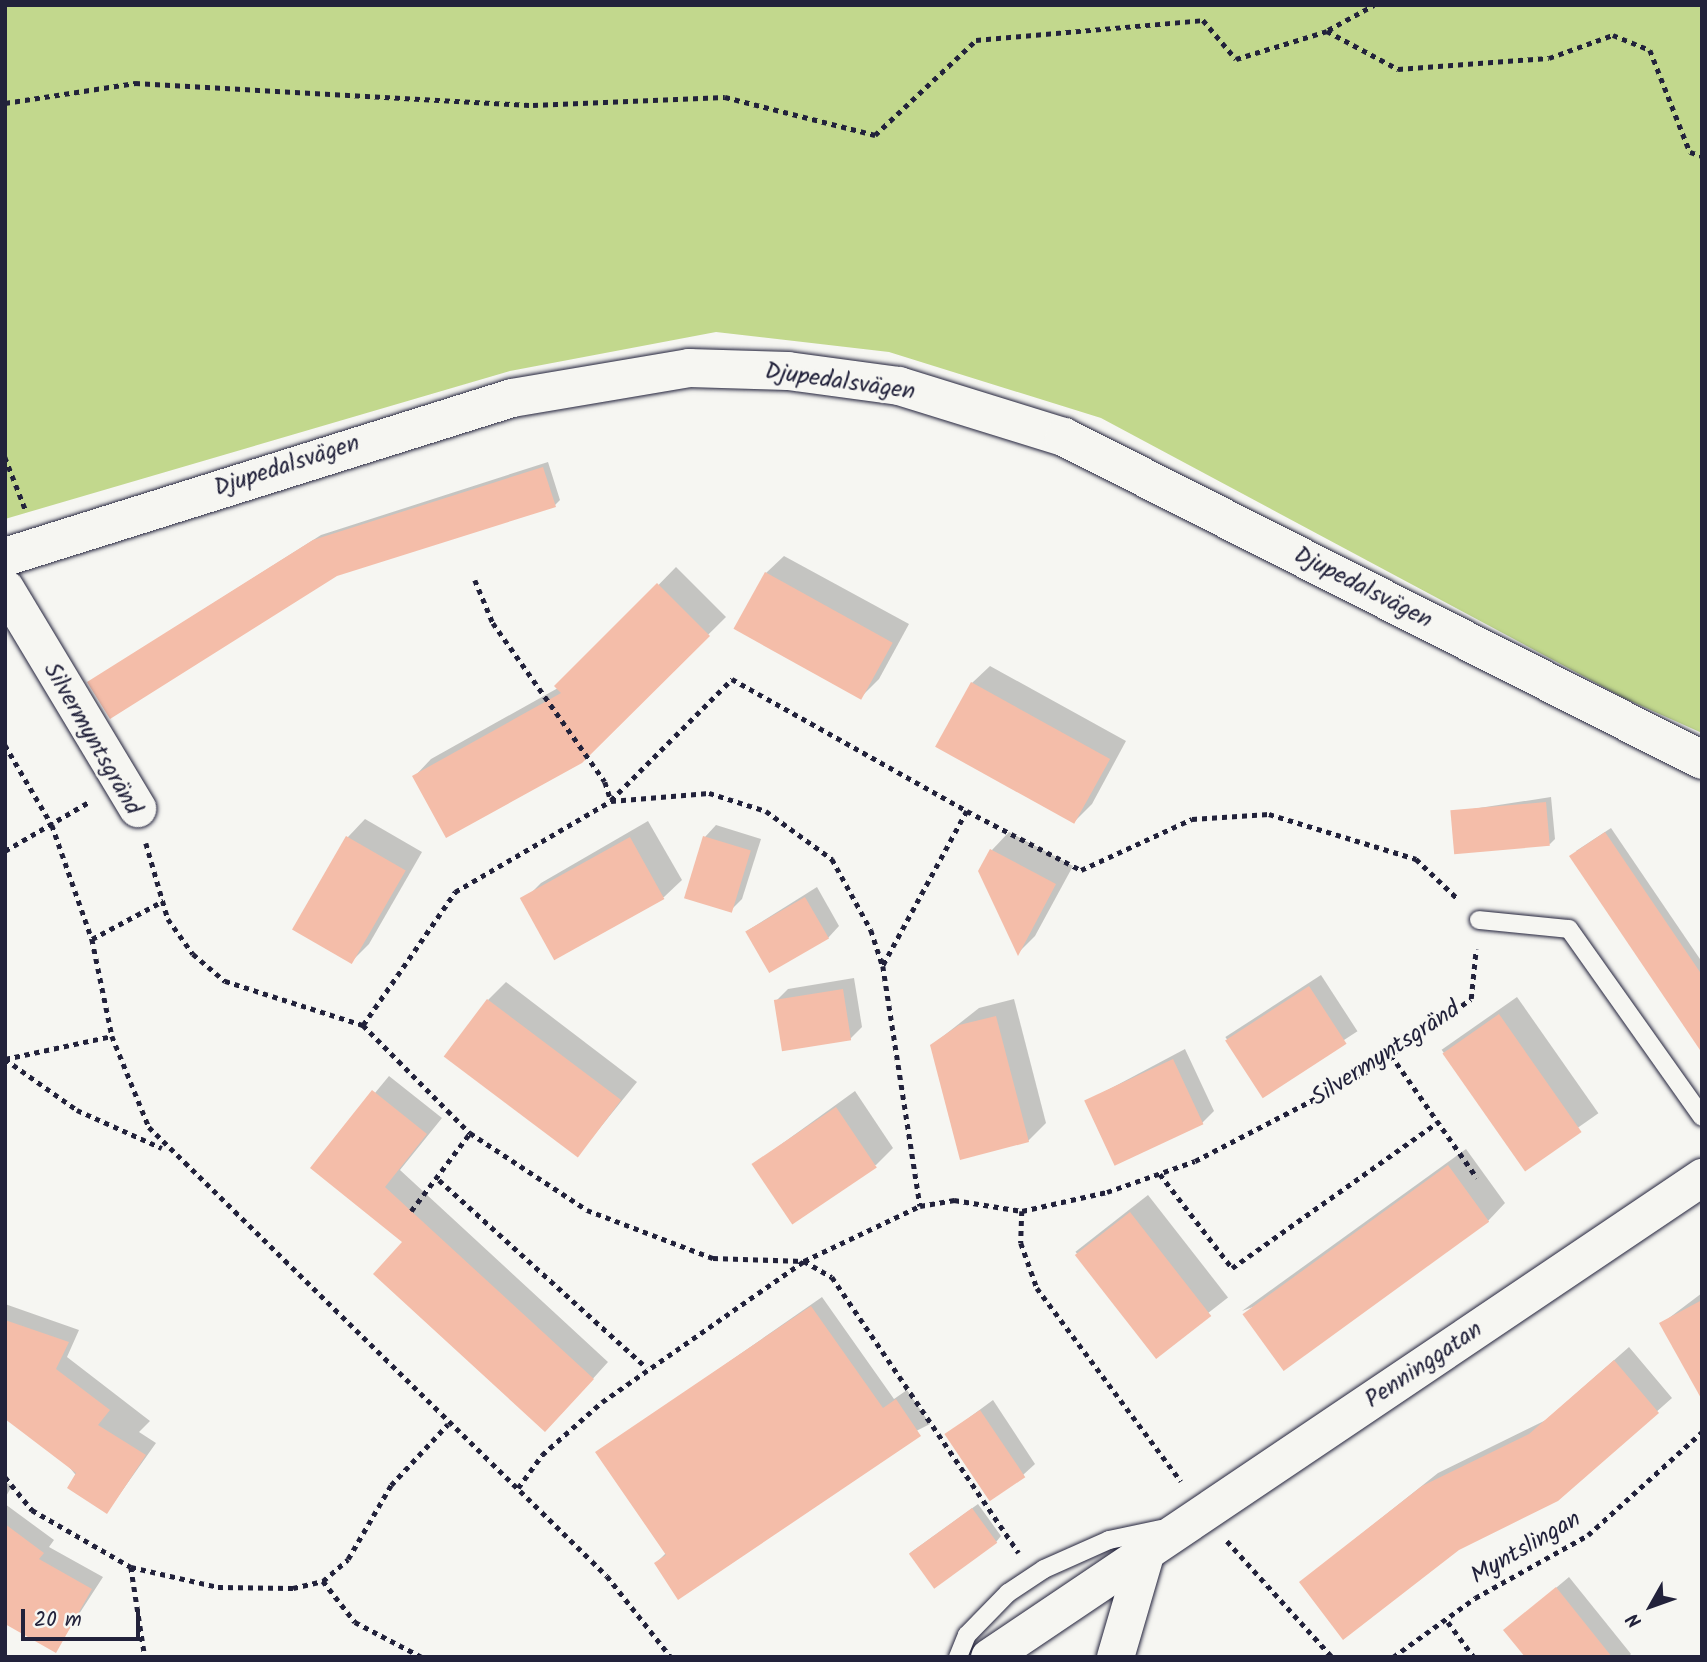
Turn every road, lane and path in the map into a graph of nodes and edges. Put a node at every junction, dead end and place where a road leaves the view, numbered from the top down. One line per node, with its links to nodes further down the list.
1 (1374, 5): 2 (path)
2 (1327, 31): 3 (path); 4 (path)
3 (5, 103)
4 (1702, 156)
5 (5, 457): 6 (path)
6 (23, 552): 10 (street, Djupedalsvägen)
7 (475, 580): 11 (path)
8 (5, 588): 12 (street, Silvermyntsgränd)
9 (5, 745): 14 (path)
10 (1702, 760)
11 (611, 801): 13 (path); 19 (path); 20 (path)
12 (137, 808): 16 (path, Silvermyntsgränd)
13 (967, 811): 17 (path); 19 (path)
14 (52, 825): 15 (path); 18 (path)
15 (5, 851)
16 (163, 901): 18 (path); 20 (path, Silvermyntsgränd)
17 (1479, 920): 22 (path, Silvermyntsgränd); 24 (lane)
18 (92, 939): 21 (path)
19 (883, 966): 32 (path)
20 (362, 1025): 26 (path, Silvermyntsgränd)
21 (112, 1036): 23 (path); 27 (path)
22 (1391, 1055): 25 (path); 28 (path, Silvermyntsgränd)
23 (5, 1059): 27 (path)
24 (1702, 1117)
25 (1438, 1122): 28 (path); 30 (path)
26 (470, 1133): 31 (path); 35 (path, Silvermyntsgränd)
27 (165, 1149): 37 (path)
28 (1160, 1174): 34 (path, Silvermyntsgränd)
29 (1702, 1177): 41 (street, Penninggatan)
30 (1477, 1178)
31 (439, 1180): 33 (path); 36 (path)
32 (920, 1206): 34 (path, Silvermyntsgränd); 35 (path, Silvermyntsgränd)
33 (411, 1211)
34 (1022, 1211): 41 (path)
35 (804, 1261): 36 (path); 44 (path)
36 (647, 1368): 40 (path)
37 (449, 1424): 40 (path); 45 (path)
38 (1702, 1432): 46 (path, Myntslingan)
39 (5, 1477): 43 (path)
40 (518, 1488): 49 (path)
41 (1197, 1518): 42 (street, Penninggatan); 44 (lane); 53 (path)
42 (1146, 1551): 51 (street, Penninggatan); 52 (street)
43 (131, 1567): 45 (path); 47 (path)
44 (1034, 1576): 50 (lane)
45 (323, 1581): 48 (path)
46 (1448, 1622): 54 (path, Myntslingan); 55 (path)
47 (145, 1657)
48 (422, 1657)
49 (671, 1657)
50 (958, 1657)
51 (989, 1657)
52 (1115, 1657)
53 (1332, 1657)
54 (1393, 1657)
55 (1474, 1657)

